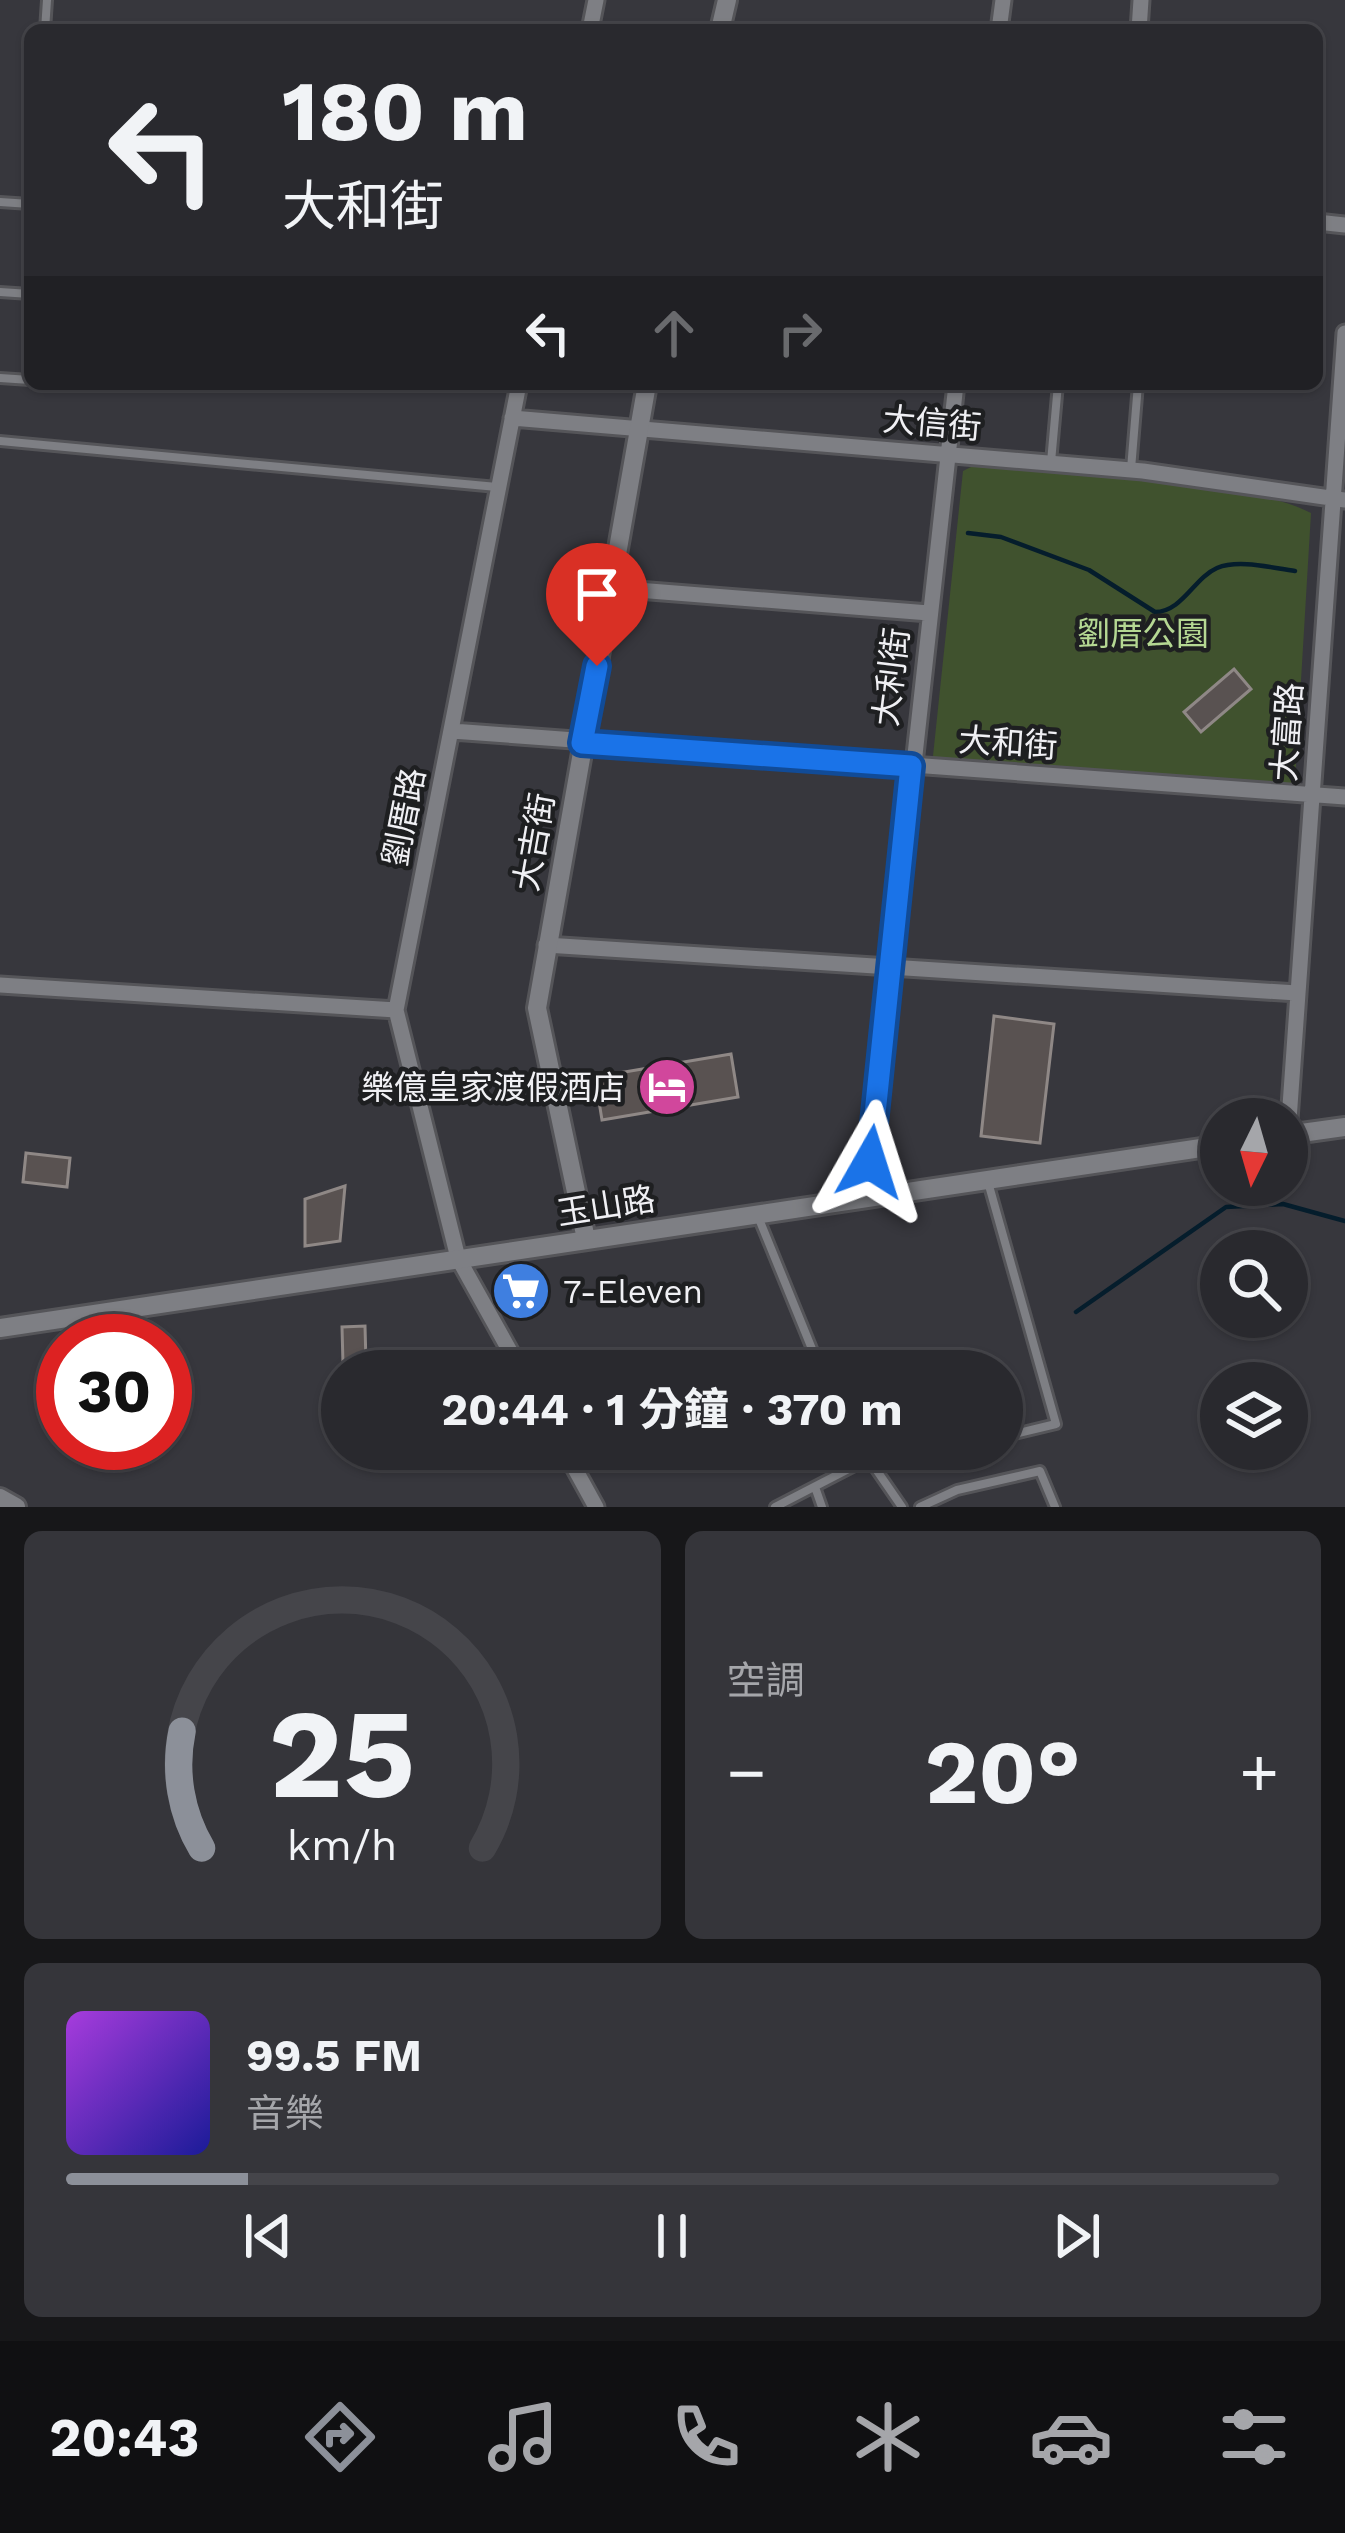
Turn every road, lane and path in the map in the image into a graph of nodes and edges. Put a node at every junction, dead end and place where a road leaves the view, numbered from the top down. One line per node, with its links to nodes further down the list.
1 (1345, 333): 14 (street, 大富路)
2 (518, 390): 7 (street, 劉厝路)
3 (646, 390): 8 (street, 大吉街)
4 (955, 390): 10 (street, 大利街)
5 (1058, 390): 11 (lane)
6 (1138, 390): 12 (lane)
7 (512, 418): 8 (street, 大信街); 13 (street, 劉厝路)
8 (638, 429): 10 (street, 大信街); 15 (street, 大吉街)
9 (0, 441): 13 (lane)
10 (946, 454): 11 (street, 大信街); 16 (street, 大利街)
11 (1052, 463): 12 (street, 大信街)
12 (1131, 470): 14 (street, 大信街)
13 (499, 488): 19 (street, 劉厝路)
14 (1339, 499): 17 (street, 大富路)
15 (612, 588): 16 (street); 20 (street, 大吉街)
16 (929, 613): 21 (street, 大利街)
17 (1323, 644): 18 (street); 22 (street, 大富路)
18 (1345, 647)
19 (452, 731): 20 (street, 大和街); 28 (street, 劉厝路)
20 (582, 743): 21 (street, 大和街); 24 (street, 大吉街)
21 (911, 766): 22 (street, 大和街); 25 (street, 大利街)
22 (1312, 794): 23 (street, 大和街); 27 (street, 大富路)
23 (1345, 797)
24 (546, 945): 25 (street); 36 (street, 大吉街)
25 (891, 967): 27 (street); 34 (street, 大利街)
26 (0, 986): 28 (street)
27 (1297, 993): 29 (street, 大富路)
28 (396, 1010): 37 (street, 劉厝路)
29 (1290, 1098)
30 (1345, 1126): 31 (street)
31 (1308, 1131)
32 (1200, 1148): 33 (street, 玉山路)
33 (988, 1180): 34 (street, 玉山路); 41 (lane)
34 (872, 1193): 35 (street, 玉山路)
35 (756, 1213): 36 (street, 玉山路); 40 (lane)
36 (586, 1239): 37 (street, 玉山路)
37 (458, 1258): 38 (street, 玉山路); 39 (street, 劉厝路)
38 (0, 1328)
39 (508, 1350)
40 (812, 1350)
41 (1023, 1432)
42 (576, 1470): 48 (street)
43 (853, 1470): 45 (lane)
44 (875, 1470): 51 (lane)
45 (815, 1486): 49 (lane); 50 (lane)
46 (0, 1498): 47 (street)
47 (16, 1507)
48 (596, 1507)
49 (775, 1507)
50 (822, 1507)
51 (902, 1507)
52 (920, 1507): 53 (lane)
53 (1055, 1507)

